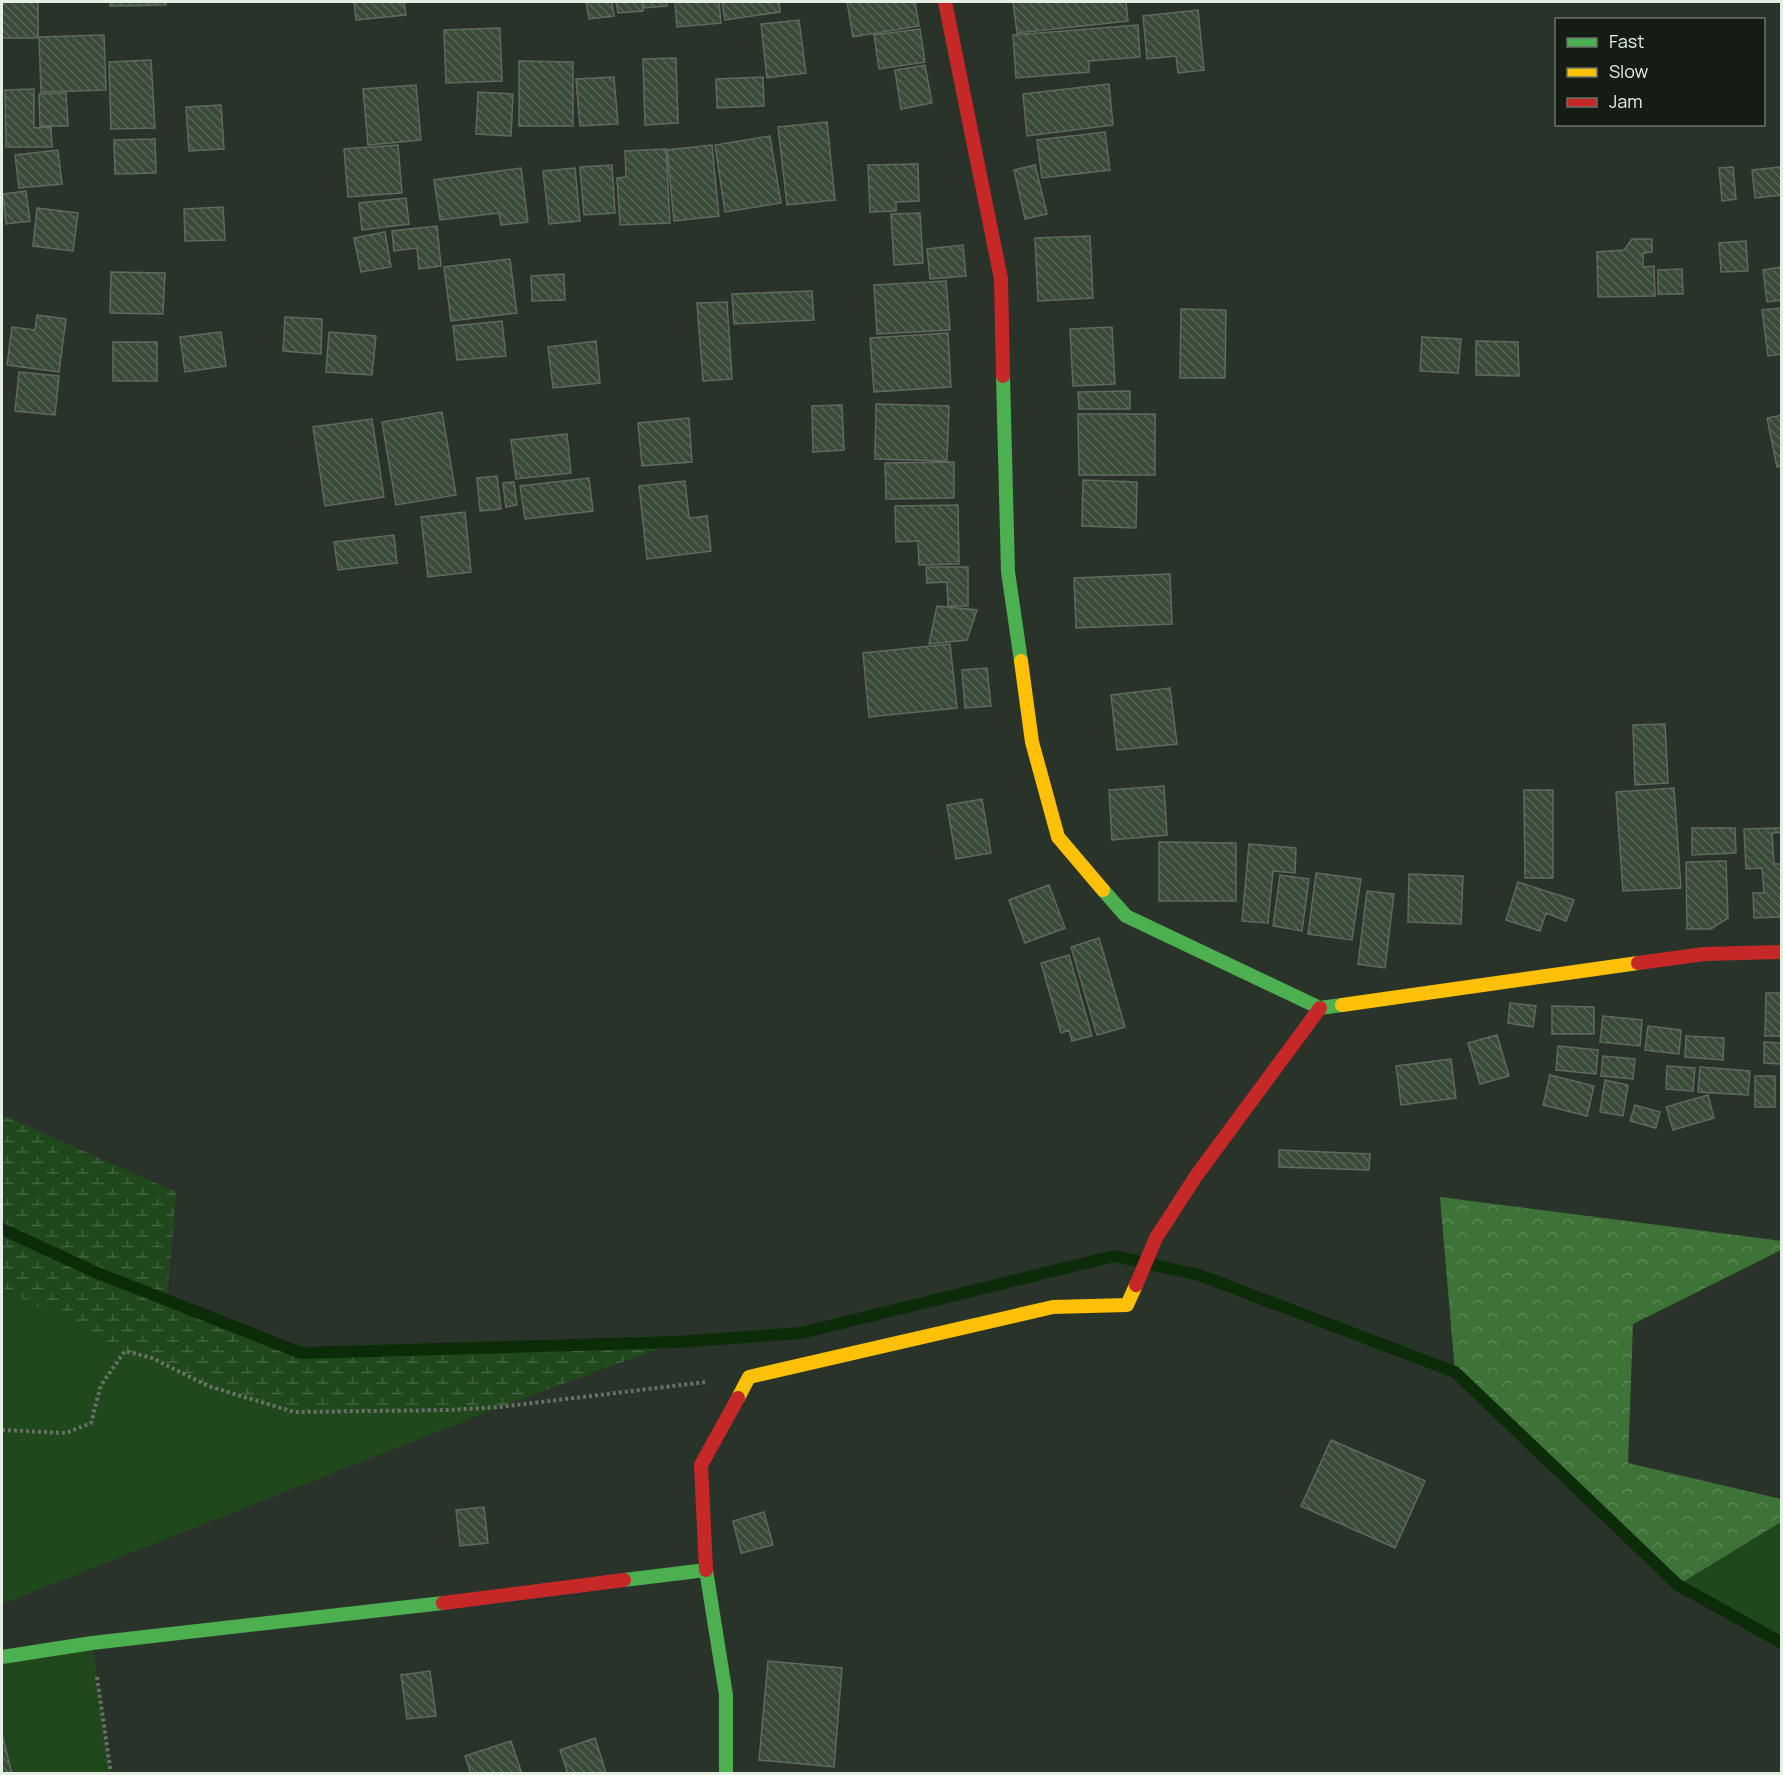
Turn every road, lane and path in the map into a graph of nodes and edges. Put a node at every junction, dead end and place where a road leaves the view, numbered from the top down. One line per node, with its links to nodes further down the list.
1 (945, 2): 3 (street)
2 (1782, 952): 3 (street)
3 (1320, 1008): 4 (street)
4 (749, 1377): 5 (path); 6 (street)
5 (2, 1430)
6 (706, 1570): 7 (street); 10 (street)
7 (92, 1643): 8 (street); 9 (path)
8 (2, 1657)
9 (111, 1773)
10 (726, 1773)

